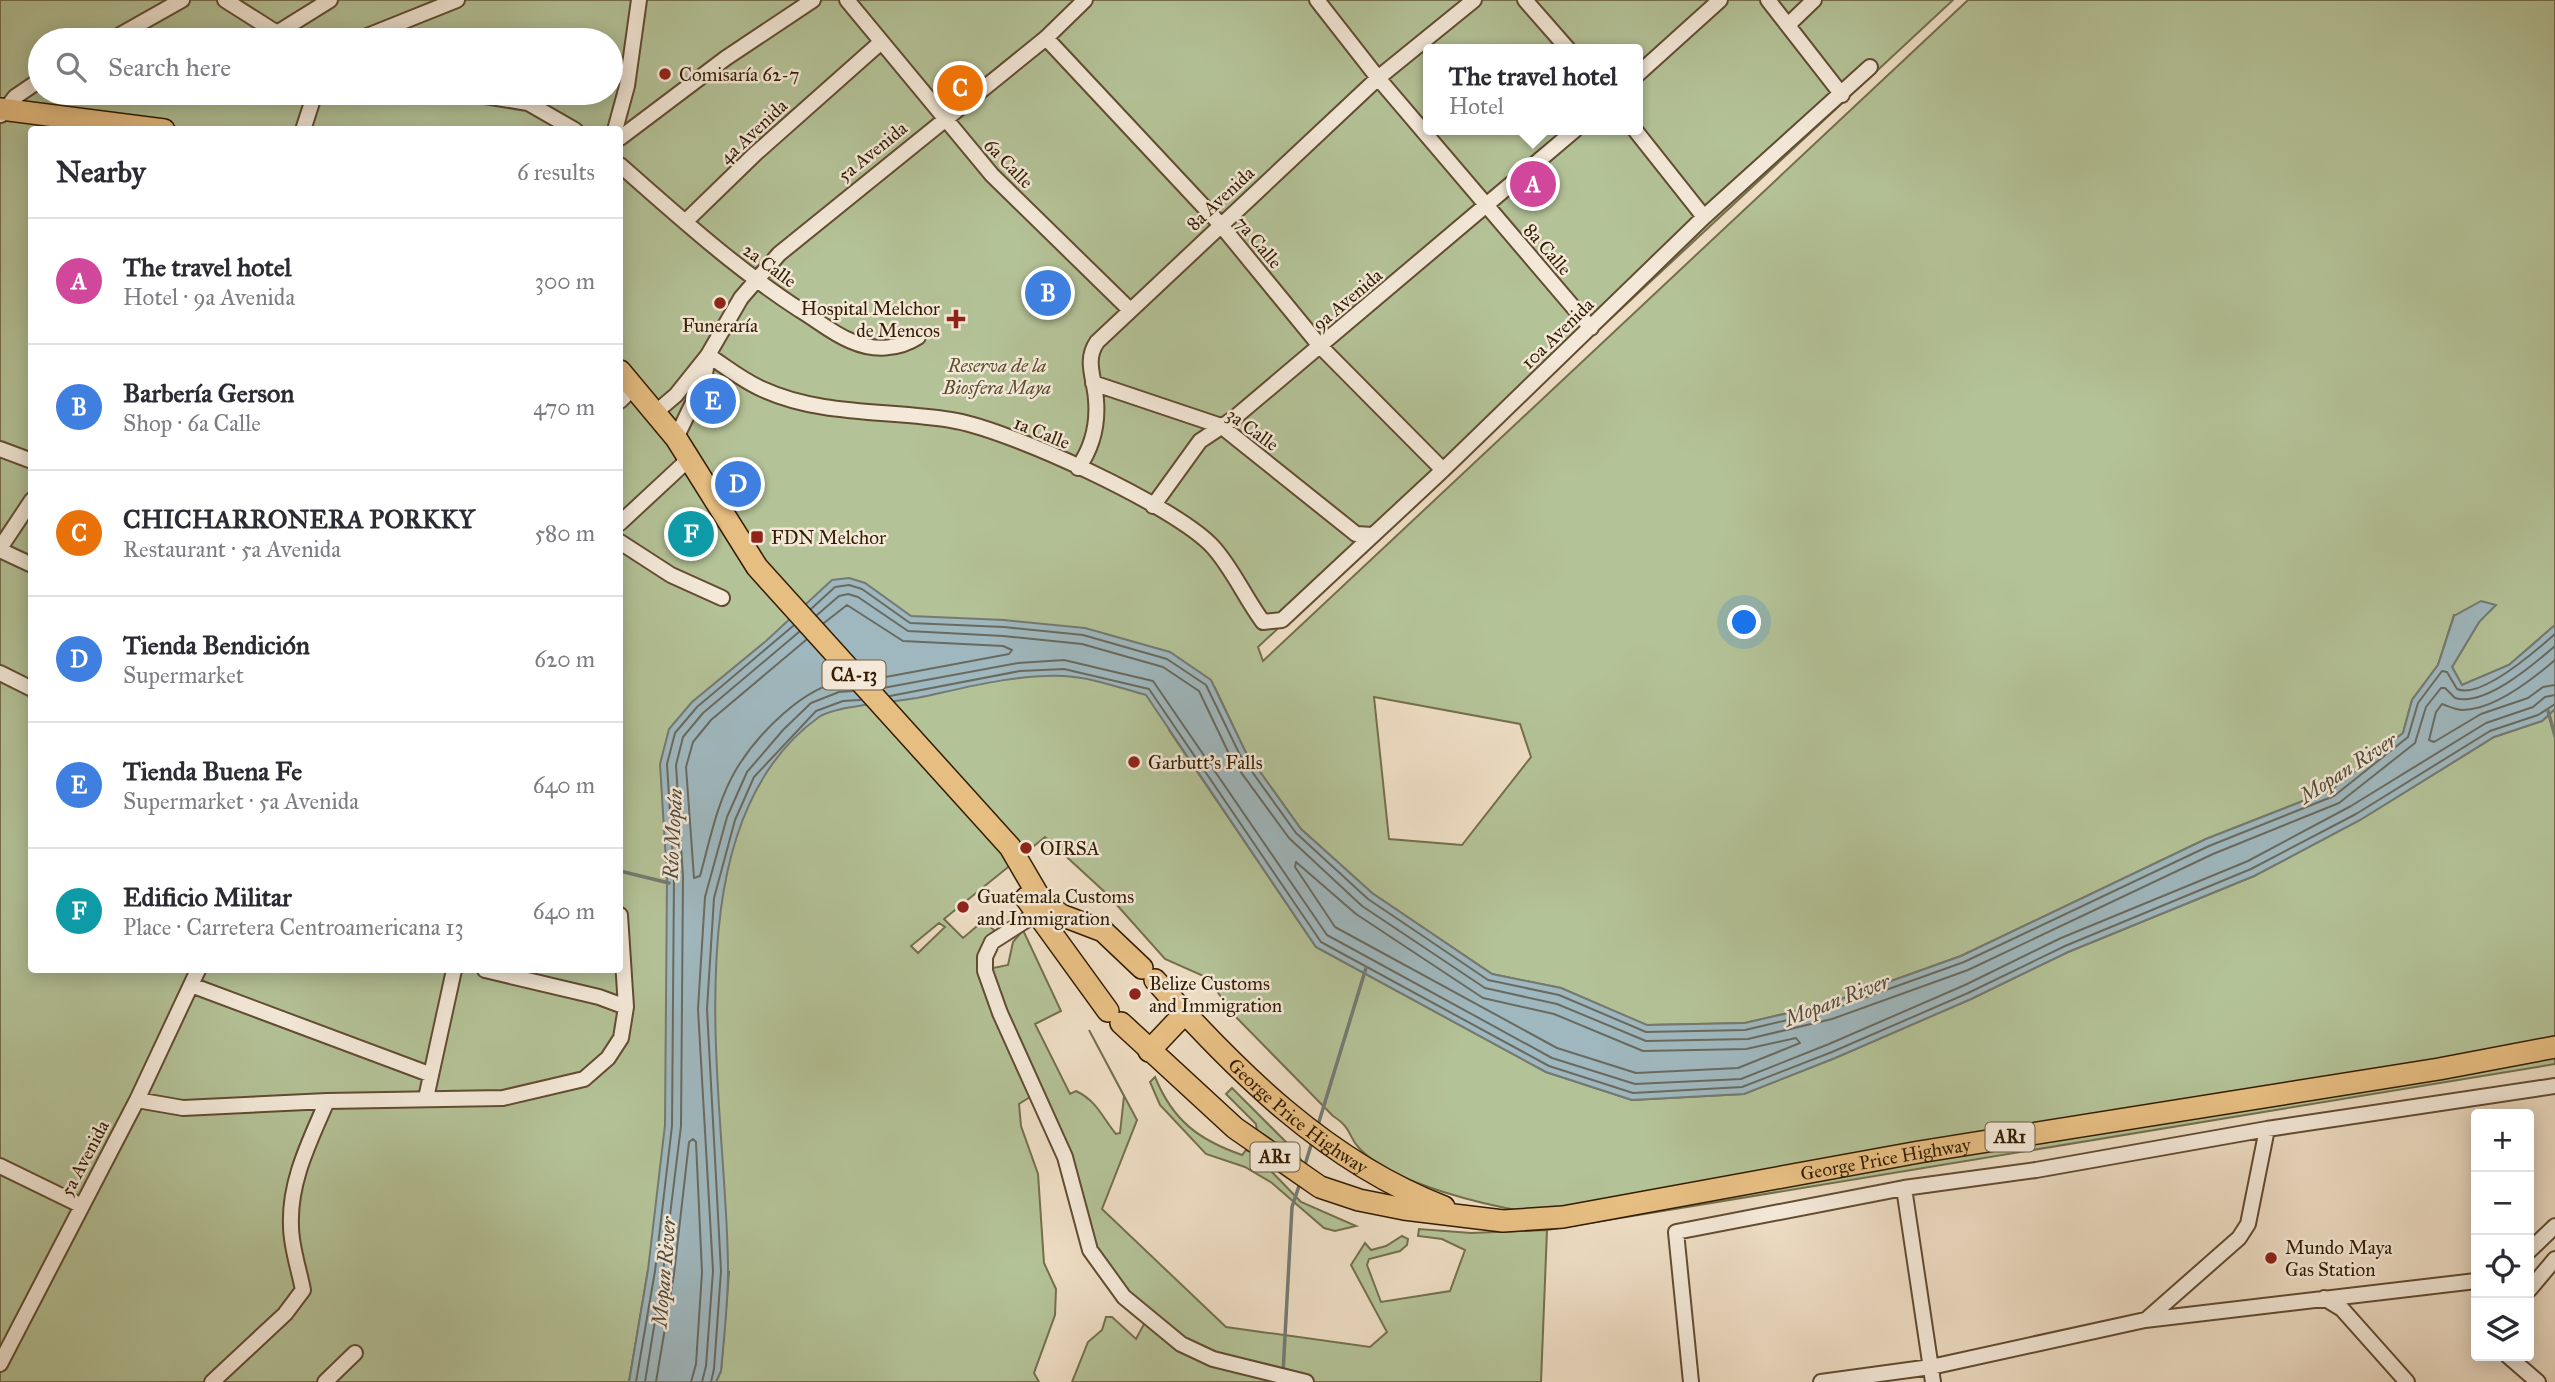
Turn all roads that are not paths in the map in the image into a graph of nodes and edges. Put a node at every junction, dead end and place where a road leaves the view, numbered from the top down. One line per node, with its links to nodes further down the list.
1 (182, 0): 17 (street)
2 (225, 0): 18 (street)
3 (312, 0): 19 (street)
4 (330, 0): 20 (street)
5 (457, 0): 21 (street)
6 (639, 0): 30 (street)
7 (813, 0): 44 (street)
8 (847, 0): 23 (street, 6a Calle)
9 (1085, 0): 22 (street, 5a Avenida)
10 (1317, 0): 27 (street, 8a Calle)
11 (1474, 0): 27 (street, 8a Avenida)
12 (1525, 0): 24 (street)
13 (1720, 0): 26 (street)
14 (1768, 0): 16 (street)
15 (1814, 0): 16 (street)
16 (1788, 25): 29 (street)
17 (132, 28)
18 (269, 28)
19 (284, 28)
20 (287, 28)
21 (386, 28)
22 (1046, 38): 35 (street, 5a Avenida); 49 (street, 7a Calle)
23 (880, 43): 35 (street, 6a Calle); 48 (street, 4a Avenida)
24 (1564, 44)
25 (1870, 67): 29 (street, 10a Avenida)
26 (1643, 69)
27 (1378, 78): 40 (street, 8a Calle); 49 (street, 8a Avenida)
28 (28, 88): 34 (street)
29 (1842, 95): 47 (street, 10a Avenida)
30 (623, 101)
31 (311, 105): 37 (street)
32 (531, 105): 38 (street)
33 (622, 105): 39 (street)
34 (2, 111): 36 (highway)
35 (942, 119): 50 (street, 5a Avenida); 51 (street, 6a Calle)
36 (130, 126)
37 (304, 126)
38 (568, 126)
39 (616, 126)
40 (1423, 131)
41 (1426, 135): 46 (street, 8a Calle)
42 (1569, 135): 46 (street, 9a Avenida)
43 (1639, 135): 47 (street)
44 (623, 136)
45 (623, 168): 48 (street, 2a Calle)
46 (1487, 207): 52 (street, 8a Calle); 54 (street, 9a Avenida)
47 (1704, 217): 52 (street, 10a Avenida)
48 (685, 222): 50 (street, 2a Calle)
49 (1220, 224): 51 (street, 8a Avenida); 54 (street, 7a Calle)
50 (755, 281): 53 (street, 2a Calle); 55 (street, 5a Avenida)
51 (1129, 309): 56 (street, 8a Avenida)
52 (1591, 328): 65 (street, 10a Avenida)
53 (918, 337)
54 (1320, 346): 59 (street, 9a Avenida); 65 (street, 7a Calle)
55 (708, 355): 58 (street, 5a Avenida); 60 (street, 5a Avenida); 64 (street, 1a Calle)
56 (1093, 383): 59 (street, 3a Calle); 64 (street, 8a Avenida)
57 (624, 387): 58 (highway, CA-13)
58 (656, 412): 60 (highway, CA-13)
59 (1221, 426): 67 (street, 9a Avenida); 69 (street, 3a Calle)
60 (676, 438): 62 (highway, CA-13)
61 (0, 449): 63 (street)
62 (690, 458): 68 (street); 77 (highway, CA-13)
63 (28, 460)
64 (1079, 468): 67 (street, 1a Calle)
65 (1443, 470): 69 (street, 10a Avenida)
66 (28, 506): 71 (street)
67 (1153, 506): 74 (street, 1a Calle)
68 (623, 520)
69 (1373, 535): 74 (street, 10a Avenida)
70 (623, 544): 73 (street)
71 (0, 549): 72 (street)
72 (28, 563)
73 (722, 598)
74 (1270, 623)
75 (0, 673): 76 (street)
76 (28, 687)
77 (1014, 862): 78 (highway, George Price Highway / AR1)
78 (1042, 909): 85 (highway, George Price Highway / AR1); 87 (highway, George Price Highway / AR1); 111 (street)
79 (623, 961): 84 (street)
80 (197, 973): 83 (street, 5a Avenida)
81 (453, 973): 88 (street)
82 (498, 973): 84 (street)
83 (191, 985): 88 (street); 91 (street, 5a Avenida)
84 (626, 1007): 90 (street)
85 (1185, 1013): 87 (highway); 97 (highway, George Price Highway / AR1)
86 (2555, 1047): 97 (highway, George Price Highway / AR1)
87 (1149, 1051): 97 (highway, George Price Highway / AR1)
88 (429, 1074): 90 (street)
89 (2555, 1086): 93 (street)
90 (426, 1098): 92 (street)
91 (137, 1100): 92 (street); 96 (street, 5a Avenida)
92 (327, 1101): 109 (street)
93 (2267, 1129): 95 (street); 104 (street)
94 (0, 1166): 96 (street)
95 (1904, 1188): 108 (street); 112 (street)
96 (80, 1205): 106 (street, 5a Avenida)
97 (1466, 1215)
98 (2555, 1226): 99 (street)
99 (2534, 1246)
100 (2555, 1259): 102 (street)
101 (2471, 1282): 103 (street)
102 (2534, 1284)
103 (2324, 1298): 104 (street); 115 (street)
104 (2146, 1320): 108 (street)
105 (355, 1353): 110 (street)
106 (2, 1357)
107 (2514, 1361): 116 (street)
108 (1931, 1367): 113 (street); 114 (street)
109 (212, 1382)
110 (325, 1382)
111 (1306, 1382)
112 (1691, 1382)
113 (1821, 1382)
114 (1933, 1382)
115 (2407, 1382)
116 (2538, 1382)

